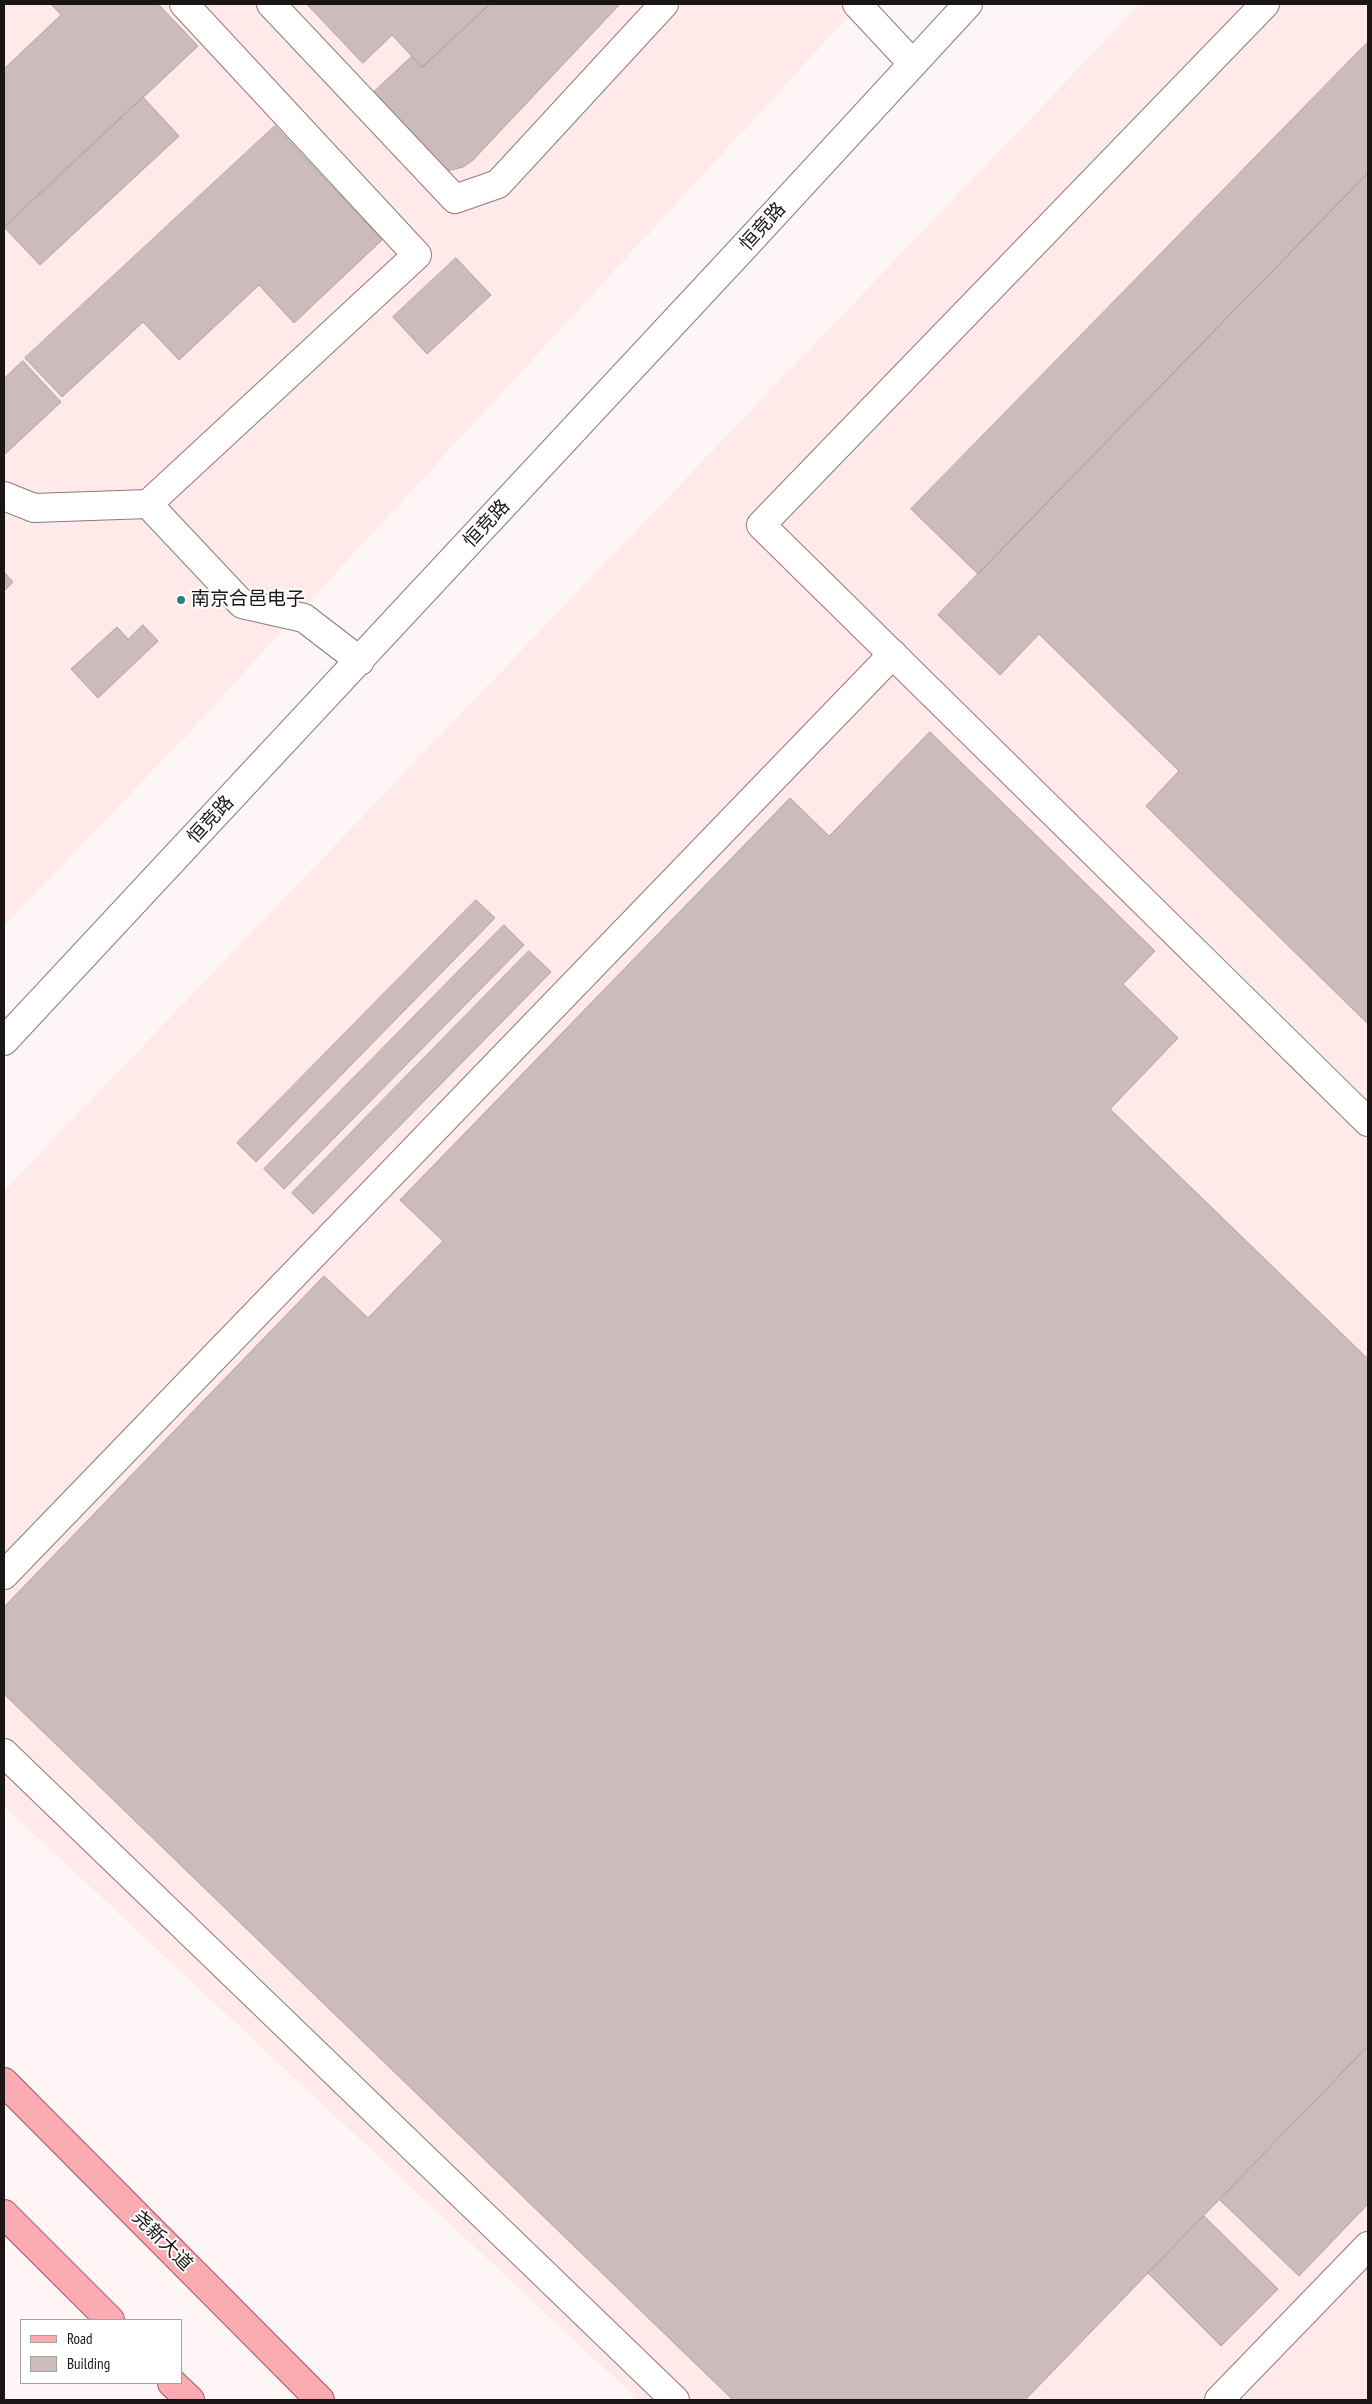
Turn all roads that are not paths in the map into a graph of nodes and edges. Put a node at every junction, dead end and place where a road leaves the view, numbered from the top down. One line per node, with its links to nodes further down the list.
1 (184, 4): 9 (street)
2 (271, 4): 3 (street)
3 (664, 4)
4 (857, 4): 7 (street)
5 (968, 4): 7 (street, 恒竞路)
6 (1265, 4): 10 (street)
7 (912, 63): 11 (street, 恒竞路)
8 (4, 496): 9 (street)
9 (148, 504): 11 (street)
10 (893, 654): 13 (street); 14 (street)
11 (360, 661): 12 (street, 恒竞路)
12 (4, 1041)
13 (1368, 1122)
14 (4, 1575)
15 (4, 1753): 23 (street)
16 (4, 2082): 22 (main road, 尧新大道)
17 (4, 2214): 19 (main road)
18 (1368, 2246): 24 (street)
19 (109, 2319)
20 (173, 2384): 21 (main road)
21 (190, 2400)
22 (320, 2400)
23 (675, 2400)
24 (1219, 2400)

